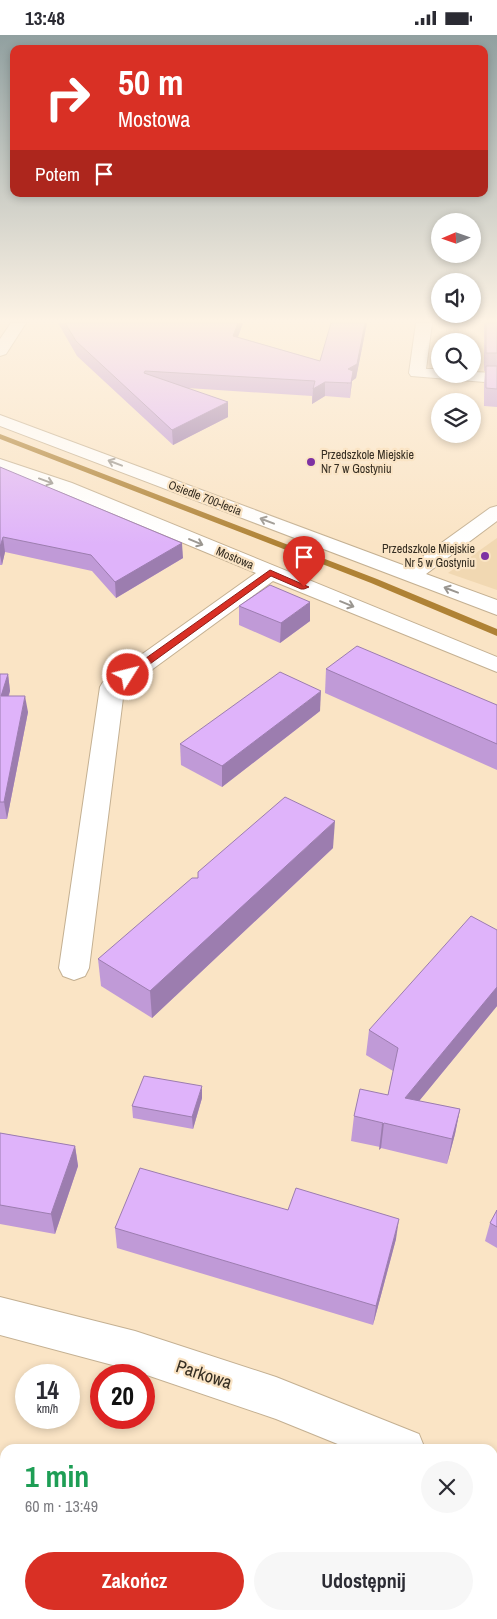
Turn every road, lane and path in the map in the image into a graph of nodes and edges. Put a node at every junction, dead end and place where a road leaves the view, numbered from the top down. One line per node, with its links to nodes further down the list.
1 (0, 420): 5 (street, Osiedle 700-lecia, one-way to 1)
2 (0, 465): 4 (street, Mostowa, one-way to 4)
3 (497, 512): 5 (street)
4 (270, 573): 7 (street, Mostowa, one-way to 7); 8 (street)
5 (411, 575): 6 (street, Osiedle 700-lecia, one-way to 5)
6 (497, 608)
7 (497, 665)
8 (74, 968)
9 (0, 1316): 10 (street, Parkowa)
10 (391, 1444)

